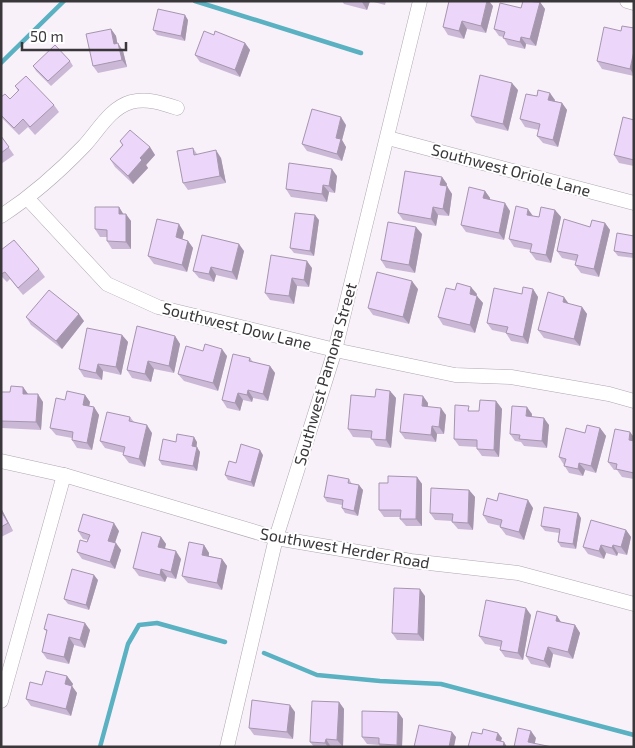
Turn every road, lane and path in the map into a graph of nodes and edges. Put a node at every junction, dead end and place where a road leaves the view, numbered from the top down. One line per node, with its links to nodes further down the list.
1 (420, 1): 5 (street, Southwest Pamona Street)
2 (627, 1): 3 (street)
3 (634, 3)
4 (177, 108): 6 (street)
5 (388, 138): 7 (street, Southwest Oriole Lane); 9 (street, Southwest Pamona Street)
6 (28, 199): 8 (street); 9 (street, Southwest Dow Lane)
7 (634, 203)
8 (1, 216)
9 (335, 350): 10 (street, Southwest Dow Lane); 13 (street, Southwest Pamona Street)
10 (634, 401)
11 (1, 461): 12 (street, Southwest Herder Road)
12 (64, 475): 13 (street, Southwest Herder Road); 15 (street)
13 (276, 538): 14 (street, Southwest Herder Road); 16 (street, Southwest Pamona Street)
14 (634, 604)
15 (1, 701)
16 (227, 747)

